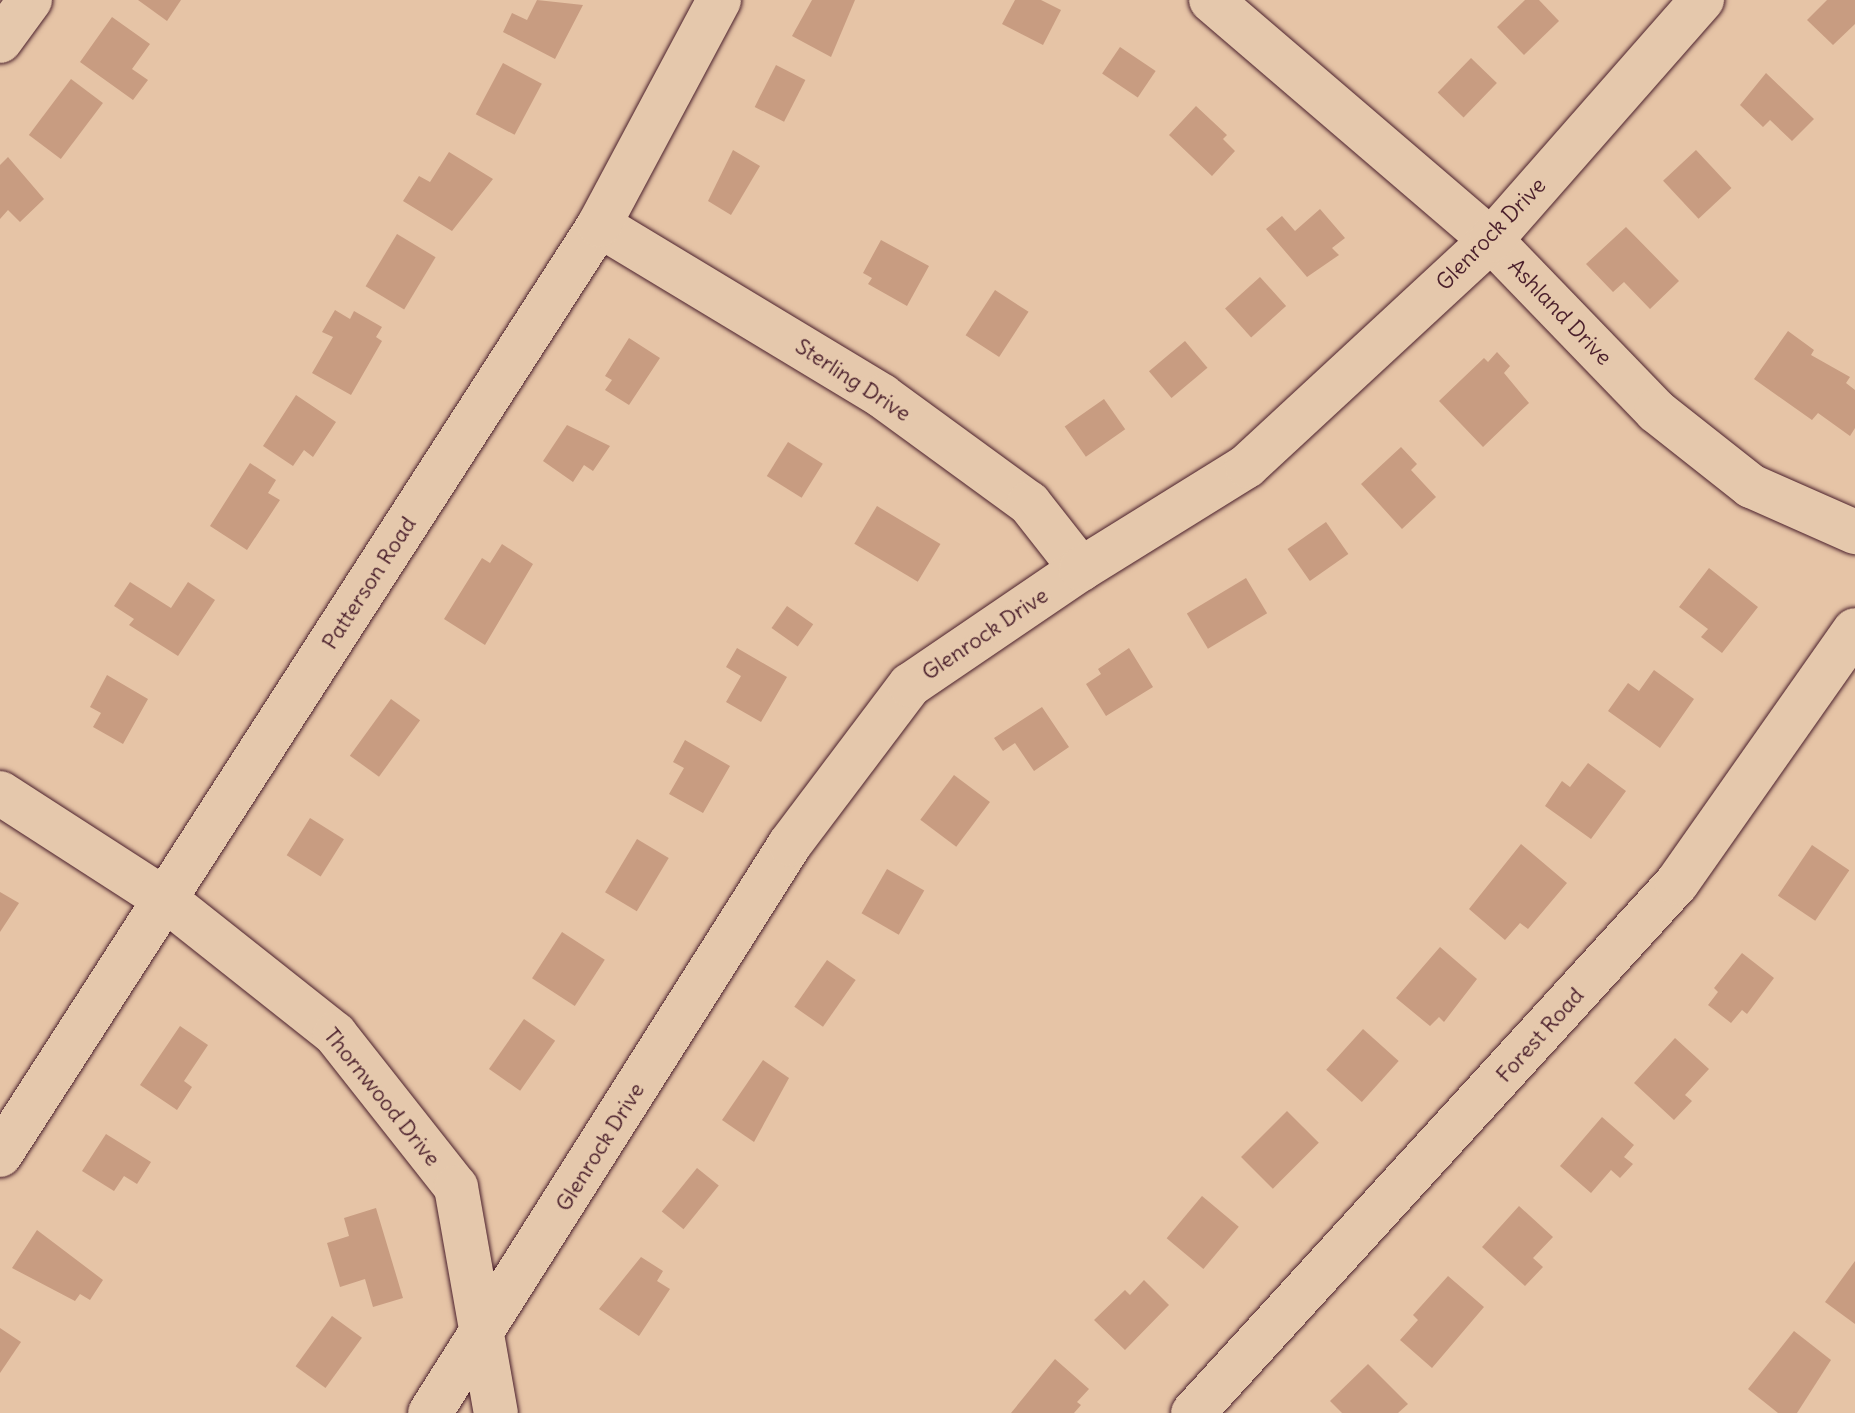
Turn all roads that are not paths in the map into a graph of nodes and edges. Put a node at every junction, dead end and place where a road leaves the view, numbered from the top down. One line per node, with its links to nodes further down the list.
1 (30, 0): 5 (street)
2 (719, 0): 6 (street, Patterson Road)
3 (1211, 0): 7 (street, Ashland Drive)
4 (1702, 0): 7 (street, Glenrock Drive)
5 (0, 41)
6 (599, 225): 9 (street, Sterling Drive); 12 (street, Patterson Road)
7 (1491, 240): 8 (street, Ashland Drive); 9 (street, Glenrock Drive)
8 (1855, 532)
9 (1081, 569): 14 (street, Glenrock Drive)
10 (1855, 630): 17 (street, Forest Road)
11 (0, 793): 12 (street, Thornwood Drive)
12 (166, 900): 13 (street, Patterson Road); 14 (street, Thornwood Drive)
13 (0, 1155)
14 (480, 1337): 15 (street, Glenrock Drive); 16 (street, Thornwood Drive)
15 (430, 1413)
16 (496, 1413)
17 (1193, 1413)

